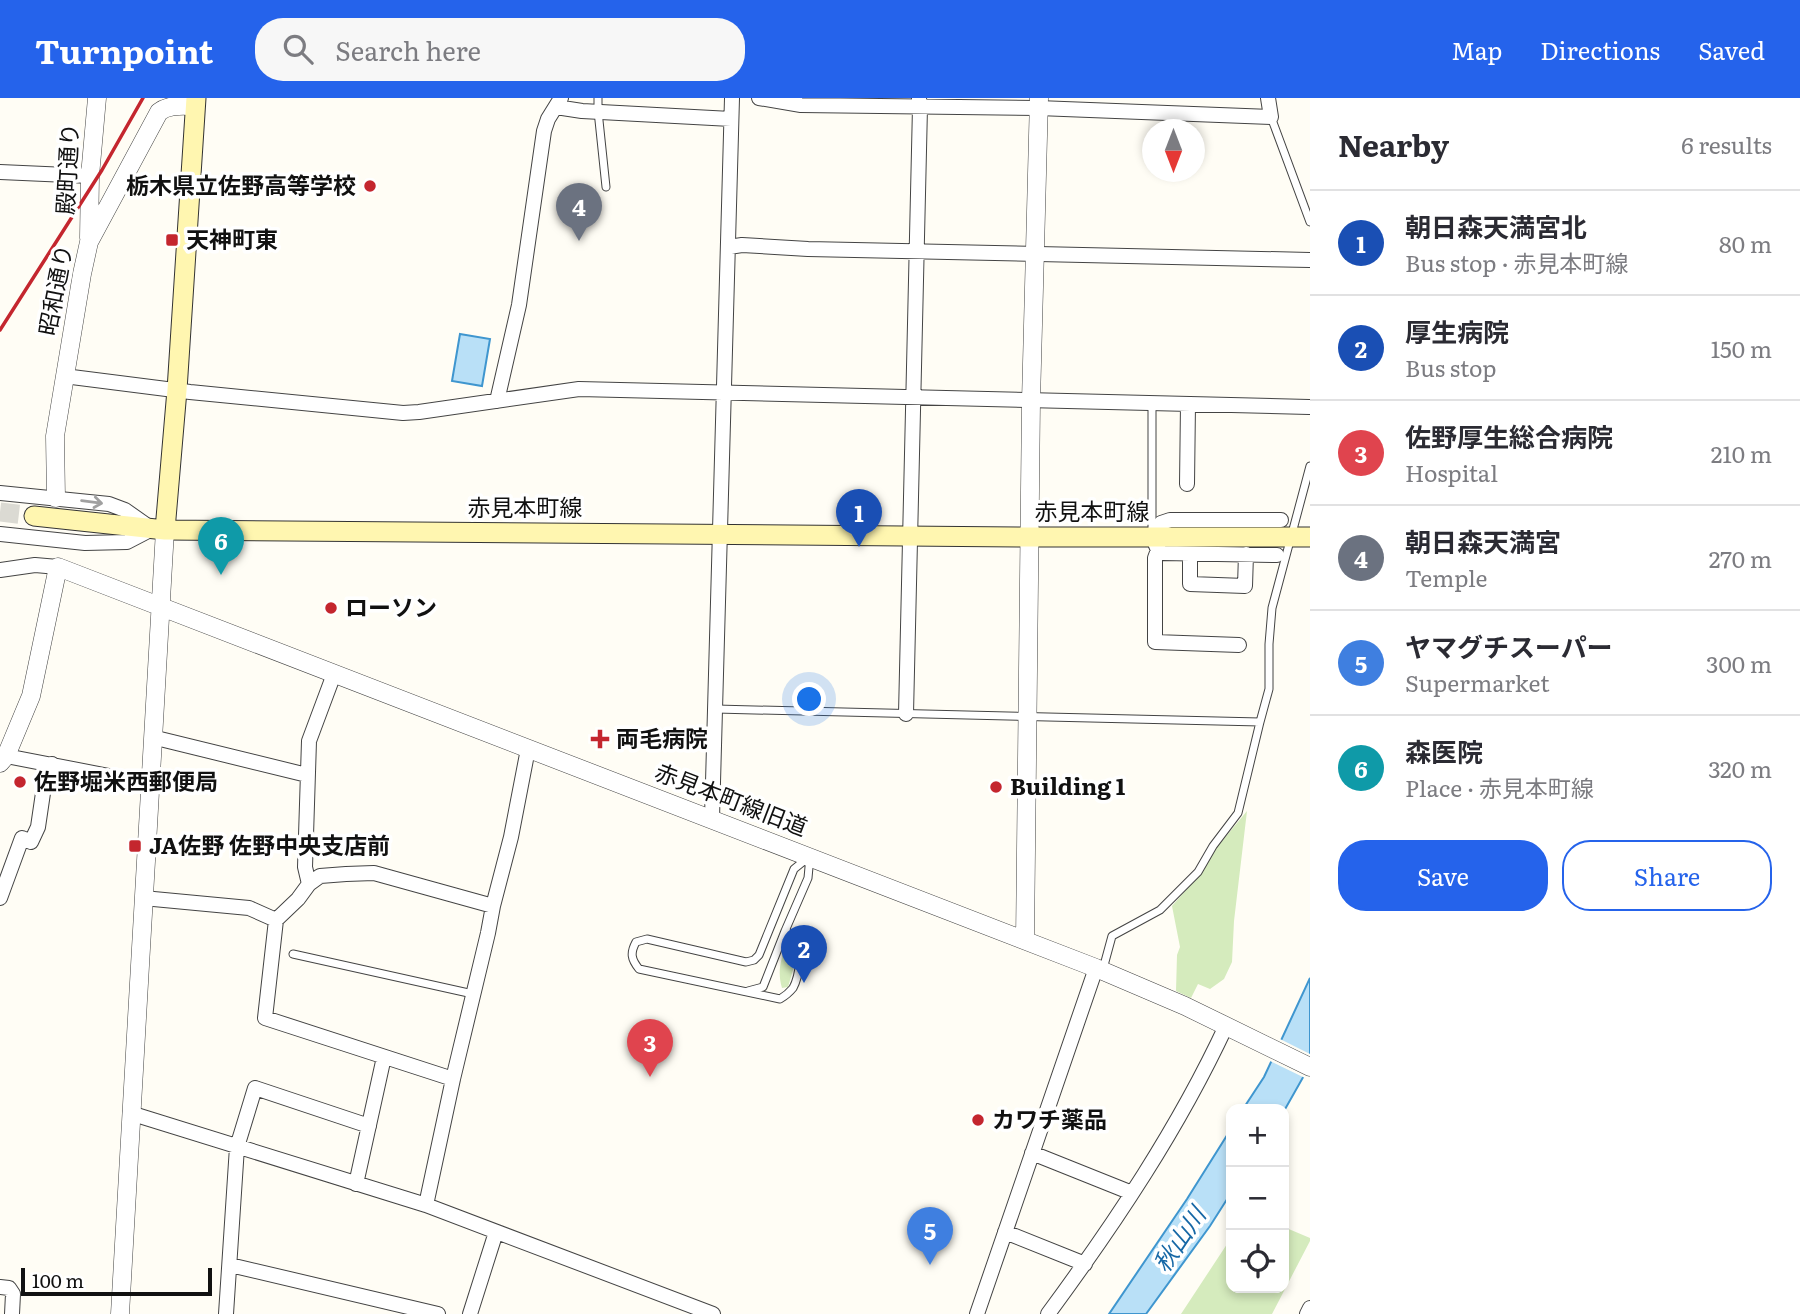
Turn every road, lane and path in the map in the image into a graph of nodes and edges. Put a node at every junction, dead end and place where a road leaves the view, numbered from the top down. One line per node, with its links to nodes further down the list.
1 (97, 98): 13 (street, 殿町通り)
2 (732, 98): 11 (street)
3 (760, 98): 7 (street)
4 (1268, 98): 10 (street)
5 (195, 102): 16 (street, 昭和通り); 22 (main road)
6 (559, 102): 9 (street); 25 (street)
7 (919, 102): 8 (street); 18 (street)
8 (1039, 103): 10 (street); 19 (street)
9 (598, 105): 11 (street); 14 (lane)
10 (1270, 117): 15 (lane)
11 (731, 119): 17 (street)
12 (0, 172): 13 (street)
13 (90, 176): 16 (street, 殿町通り)
14 (607, 187)
15 (1310, 222)
16 (89, 242): 21 (street, 昭和通り)
17 (729, 247): 18 (street); 23 (street)
18 (917, 251): 19 (street); 24 (street)
19 (1036, 254): 20 (street); 26 (street)
20 (1310, 260)
21 (64, 376): 22 (street); 33 (street, 昭和通り)
22 (177, 390): 25 (street); 35 (main road)
23 (724, 393): 24 (street); 25 (street); 38 (street)
24 (914, 398): 26 (street); 39 (street)
25 (497, 401)
26 (1031, 401): 27 (street); 40 (street)
27 (1152, 403): 28 (street); 41 (lane)
28 (1188, 404): 29 (street); 31 (street)
29 (1310, 407)
30 (1310, 466): 36 (lane)
31 (1187, 484)
32 (0, 493): 33 (street)
33 (56, 498): 35 (street, one-way to 35)
34 (33, 516): 35 (main road, 赤見本町線)
35 (158, 530): 37 (street); 38 (main road, 赤見本町線); 47 (street)
36 (1294, 533): 41 (main road, 赤見本町線); 53 (lane)
37 (0, 534)
38 (720, 534): 39 (main road, 赤見本町線); 50 (street)
39 (911, 536): 40 (main road, 赤見本町線); 51 (street)
40 (1030, 537): 41 (main road, 赤見本町線); 52 (street)
41 (1155, 543): 42 (street); 48 (street)
42 (1190, 554): 43 (street); 43 (street)
43 (1246, 554): 44 (street)
44 (1277, 555)
45 (58, 567): 46 (street); 47 (street, 赤見本町線旧道); 56 (street)
46 (0, 570)
47 (159, 606): 49 (street, 赤見本町線旧道); 54 (street)
48 (1240, 646)
49 (334, 674): 55 (street, 赤見本町線旧道); 58 (street)
50 (716, 709): 51 (lane); 60 (street)
51 (906, 714): 52 (lane)
52 (1027, 717): 53 (lane); 68 (street)
53 (1260, 722): 70 (lane)
54 (152, 737): 58 (street); 59 (street)
55 (528, 749): 60 (street, 赤見本町線旧道); 65 (street)
56 (3, 760): 57 (street)
57 (52, 764): 59 (street); 63 (street)
58 (307, 775): 62 (street)
59 (150, 784): 64 (street)
60 (712, 818): 61 (street, 赤見本町線旧道)
61 (810, 856): 67 (lane); 68 (street, 赤見本町線旧道); 71 (lane)
62 (309, 884): 65 (street); 66 (street)
63 (0, 898)
64 (143, 898): 66 (street); 77 (street)
65 (493, 905): 72 (street)
66 (276, 919): 74 (street)
67 (785, 930): 71 (lane); 71 (lane)
68 (1025, 940): 70 (street, 赤見本町線旧道)
69 (293, 954): 72 (lane)
70 (1099, 969): 73 (street, 赤見本町線旧道); 80 (street)
71 (746, 992)
72 (473, 994): 76 (street)
73 (1226, 1026): 75 (street, 赤見本町線旧道); 82 (street)
74 (384, 1057): 76 (street); 78 (street)
75 (1310, 1067)
76 (453, 1079): 83 (street)
77 (130, 1113): 79 (street); 91 (street)
78 (369, 1126): 79 (street); 81 (street)
79 (237, 1147): 81 (street); 87 (street)
80 (1032, 1153): 82 (street); 85 (street)
81 (356, 1184): 83 (street)
82 (1132, 1193): 86 (street)
83 (426, 1205): 84 (street)
84 (496, 1232): 94 (street); 95 (street)
85 (1005, 1232): 86 (street); 96 (street)
86 (1085, 1264): 97 (street)
87 (230, 1265): 92 (street); 93 (street)
88 (0, 1287): 90 (street)
89 (1310, 1308): 98 (street)
90 (12, 1314)
91 (120, 1314)
92 (226, 1314)
93 (438, 1314)
94 (470, 1314)
95 (713, 1314)
96 (977, 1314)
97 (1048, 1314)
98 (1307, 1314)

